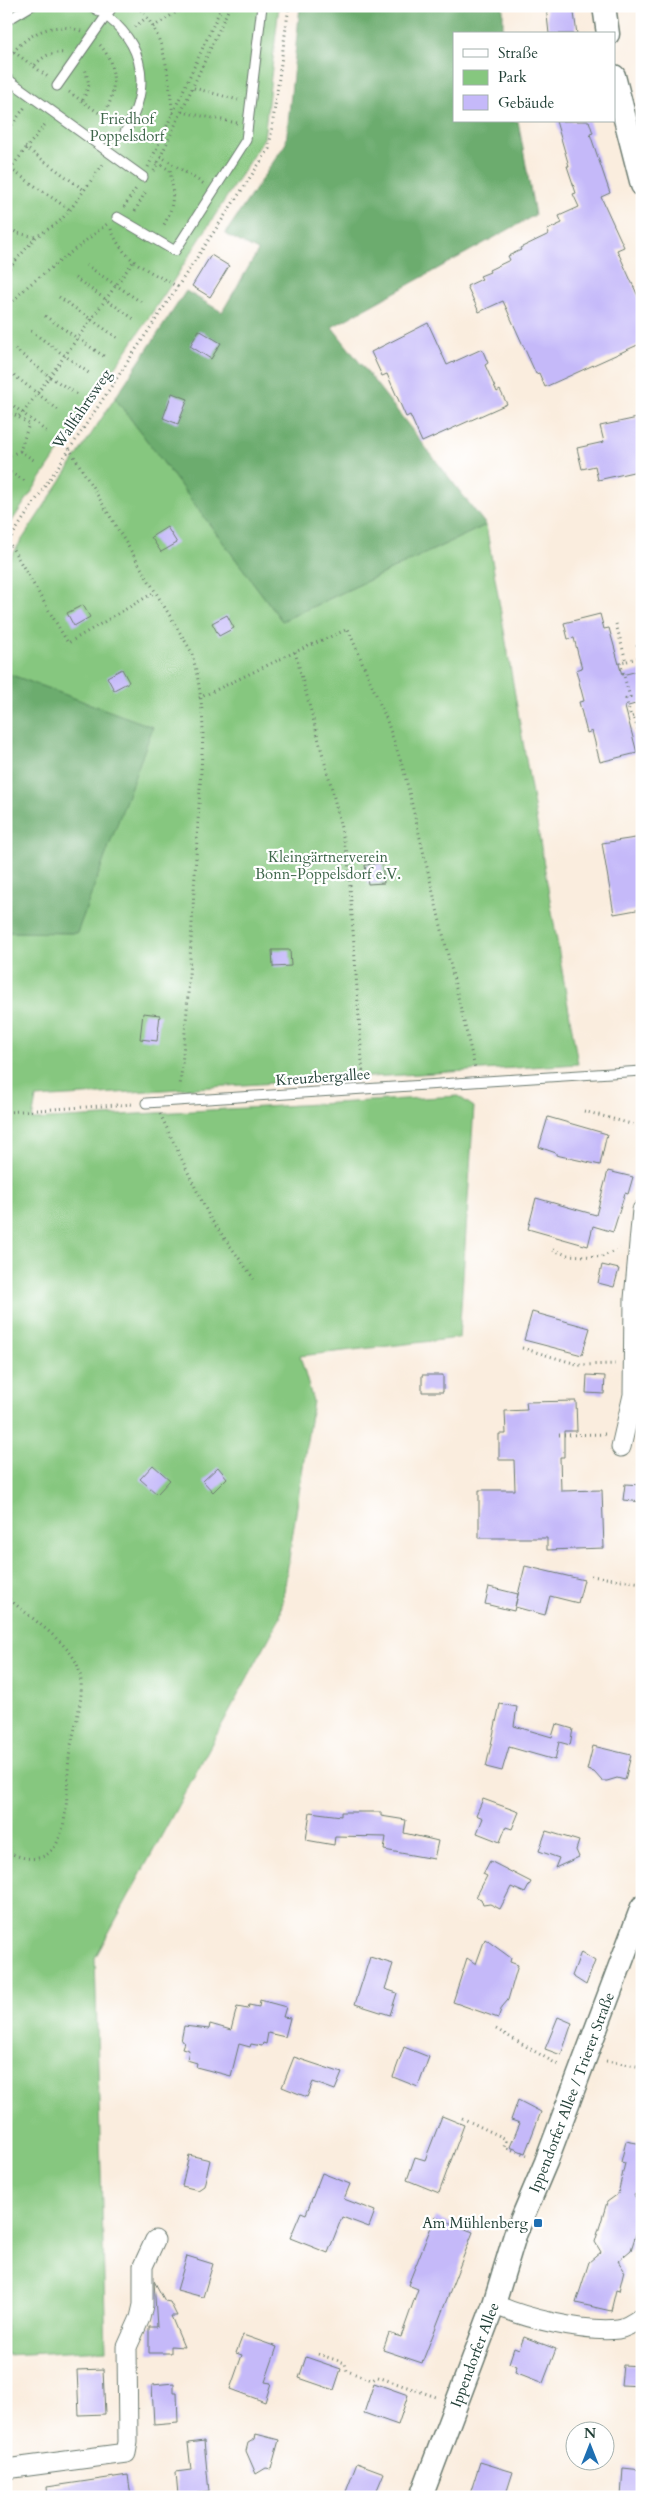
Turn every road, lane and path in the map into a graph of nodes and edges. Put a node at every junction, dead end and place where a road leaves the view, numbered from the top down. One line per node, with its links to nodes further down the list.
1 (31, 6): 10 (lane)
2 (91, 6): 9 (lane)
3 (113, 6): 9 (lane)
4 (186, 6): 11 (path)
5 (230, 6): 16 (path)
6 (262, 6): 18 (lane)
7 (604, 6): 12 (street)
8 (140, 7): 11 (path)
9 (106, 15): 15 (lane); 23 (lane)
10 (6, 21)
11 (153, 28): 21 (path)
12 (608, 32)
13 (6, 78): 19 (lane)
14 (616, 84): 31 (street)
15 (57, 86)
16 (194, 88): 18 (path); 20 (path)
17 (67, 90): 19 (path)
18 (250, 102): 22 (lane)
19 (52, 112): 24 (path); 25 (lane)
20 (182, 112): 22 (path); 26 (path)
21 (173, 116)
22 (247, 124): 34 (lane)
23 (125, 132)
24 (25, 147): 29 (path); 33 (path)
25 (110, 153): 30 (lane); 33 (path)
26 (160, 156): 27 (path); 34 (path)
27 (157, 163): 30 (path); 41 (path)
28 (6, 166): 29 (path)
29 (10, 169): 35 (path)
30 (148, 178)
31 (642, 185)
32 (149, 186): 38 (path)
33 (84, 190): 35 (path)
34 (215, 190): 41 (lane)
35 (70, 210): 40 (path)
36 (117, 216): 38 (lane)
37 (108, 223): 42 (path)
38 (128, 223): 41 (lane)
39 (6, 226): 40 (path)
40 (36, 237): 44 (path)
41 (154, 239)
42 (133, 262): 46 (path); 70 (path, Wallfahrtsweg)
43 (86, 265): 46 (path)
44 (6, 272)
45 (75, 278): 48 (path)
46 (116, 287): 48 (path); 49 (path)
47 (59, 297): 52 (path)
48 (105, 301): 51 (path); 52 (path)
49 (144, 304)
50 (45, 316): 54 (path)
51 (134, 319)
52 (92, 320): 54 (path); 55 (path)
53 (31, 331): 57 (path)
54 (77, 339): 57 (path); 58 (path)
55 (118, 339)
56 (15, 349): 61 (path)
57 (65, 357): 60 (path); 61 (path)
58 (106, 357)
59 (6, 369): 62 (path)
60 (90, 374)
61 (50, 377): 62 (path); 63 (path)
62 (37, 394): 65 (path); 66 (path)
63 (77, 394)
64 (6, 400): 66 (path)
65 (61, 412)
66 (24, 413): 68 (path); 69 (path)
67 (6, 415): 68 (path)
68 (19, 416): 71 (path)
69 (48, 432)
70 (69, 448): 76 (path, Wallfahrtsweg); 77 (path)
71 (20, 451): 72 (path); 73 (path)
72 (6, 457)
73 (35, 461)
74 (6, 470): 75 (path)
75 (25, 481)
76 (7, 543): 77 (path)
77 (155, 592): 82 (path)
78 (616, 624): 81 (path)
79 (642, 643): 81 (path)
80 (294, 652): 82 (path); 85 (path); 86 (path)
81 (626, 661): 83 (path)
82 (199, 698): 88 (path)
83 (641, 742)
84 (642, 1071): 85 (lane, Kreuzbergallee)
85 (476, 1082): 86 (lane, Kreuzbergallee)
86 (362, 1089): 88 (lane, Kreuzbergallee)
87 (146, 1103): 88 (lane, Kreuzbergallee); 90 (path)
88 (158, 1105): 95 (path)
89 (584, 1111): 91 (path)
90 (6, 1112)
91 (642, 1127)
92 (642, 1210): 93 (street)
93 (638, 1238): 94 (path); 97 (street)
94 (554, 1250)
95 (254, 1279)
96 (522, 1348): 97 (path)
97 (633, 1363): 99 (street)
98 (559, 1435): 99 (path)
99 (622, 1440)
100 (591, 1576): 101 (path)
101 (642, 1583)
102 (6, 1596): 103 (path)
103 (6, 1851)
104 (642, 1907): 106 (street, Ippendorfer Allee / Trierer Straße)
105 (496, 2029): 107 (path)
106 (586, 2058): 108 (path); 112 (street, Ippendorfer Allee / Trierer Straße)
107 (559, 2065)
108 (642, 2067)
109 (462, 2118): 110 (path)
110 (520, 2153)
111 (155, 2240): 116 (street)
112 (494, 2304): 113 (street, Ippendorfer Allee); 115 (street, Ippendorfer Allee)
113 (642, 2317)
114 (318, 2354): 115 (path)
115 (456, 2404): 117 (street, Ippendorfer Allee)
116 (6, 2469)
117 (421, 2497)

